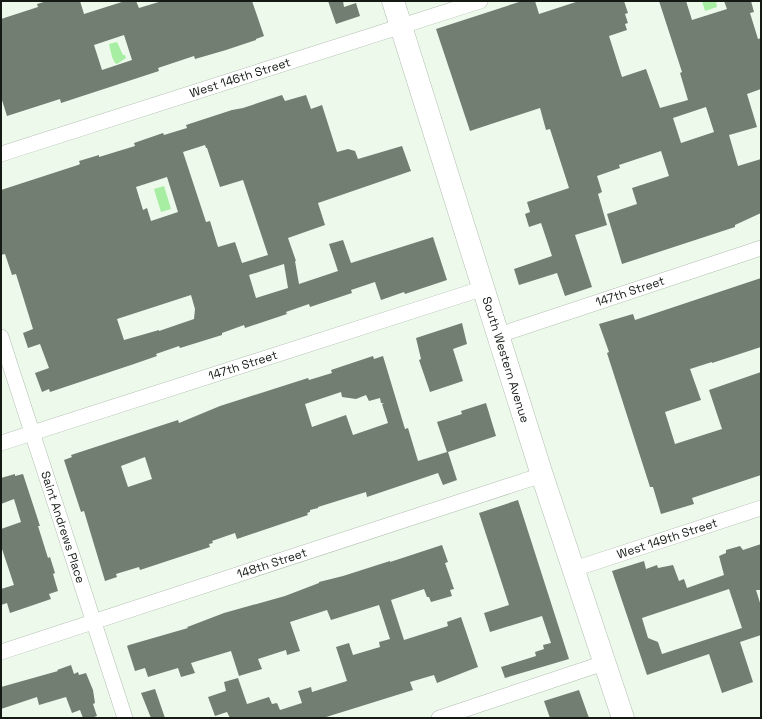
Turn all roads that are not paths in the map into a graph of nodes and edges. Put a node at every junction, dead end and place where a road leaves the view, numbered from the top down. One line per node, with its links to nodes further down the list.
1 (393, 1): 3 (main road, South Western Avenue)
2 (480, 1): 3 (street, West 146th Street)
3 (400, 27): 4 (street, West 146th Street); 6 (main road, South Western Avenue)
4 (1, 154)
5 (761, 248): 7 (street, 147th Street)
6 (484, 288): 7 (main road, South Western Avenue); 9 (street, 147th Street)
7 (499, 335): 11 (main road, South Western Avenue)
8 (1, 337): 9 (street, Saint Andrews Place)
9 (32, 433): 10 (street, 147th Street); 14 (street, Saint Andrews Place)
10 (1, 443)
11 (542, 475): 13 (main road, South Western Avenue); 14 (street, 148th Street)
12 (761, 508): 13 (street, West 149th Street)
13 (574, 569): 16 (main road, South Western Avenue)
14 (94, 621): 15 (street, 148th Street); 17 (street, Saint Andrews Place)
15 (1, 652)
16 (604, 663): 18 (street); 19 (main road, South Western Avenue)
17 (125, 718)
18 (439, 718)
19 (623, 718)

